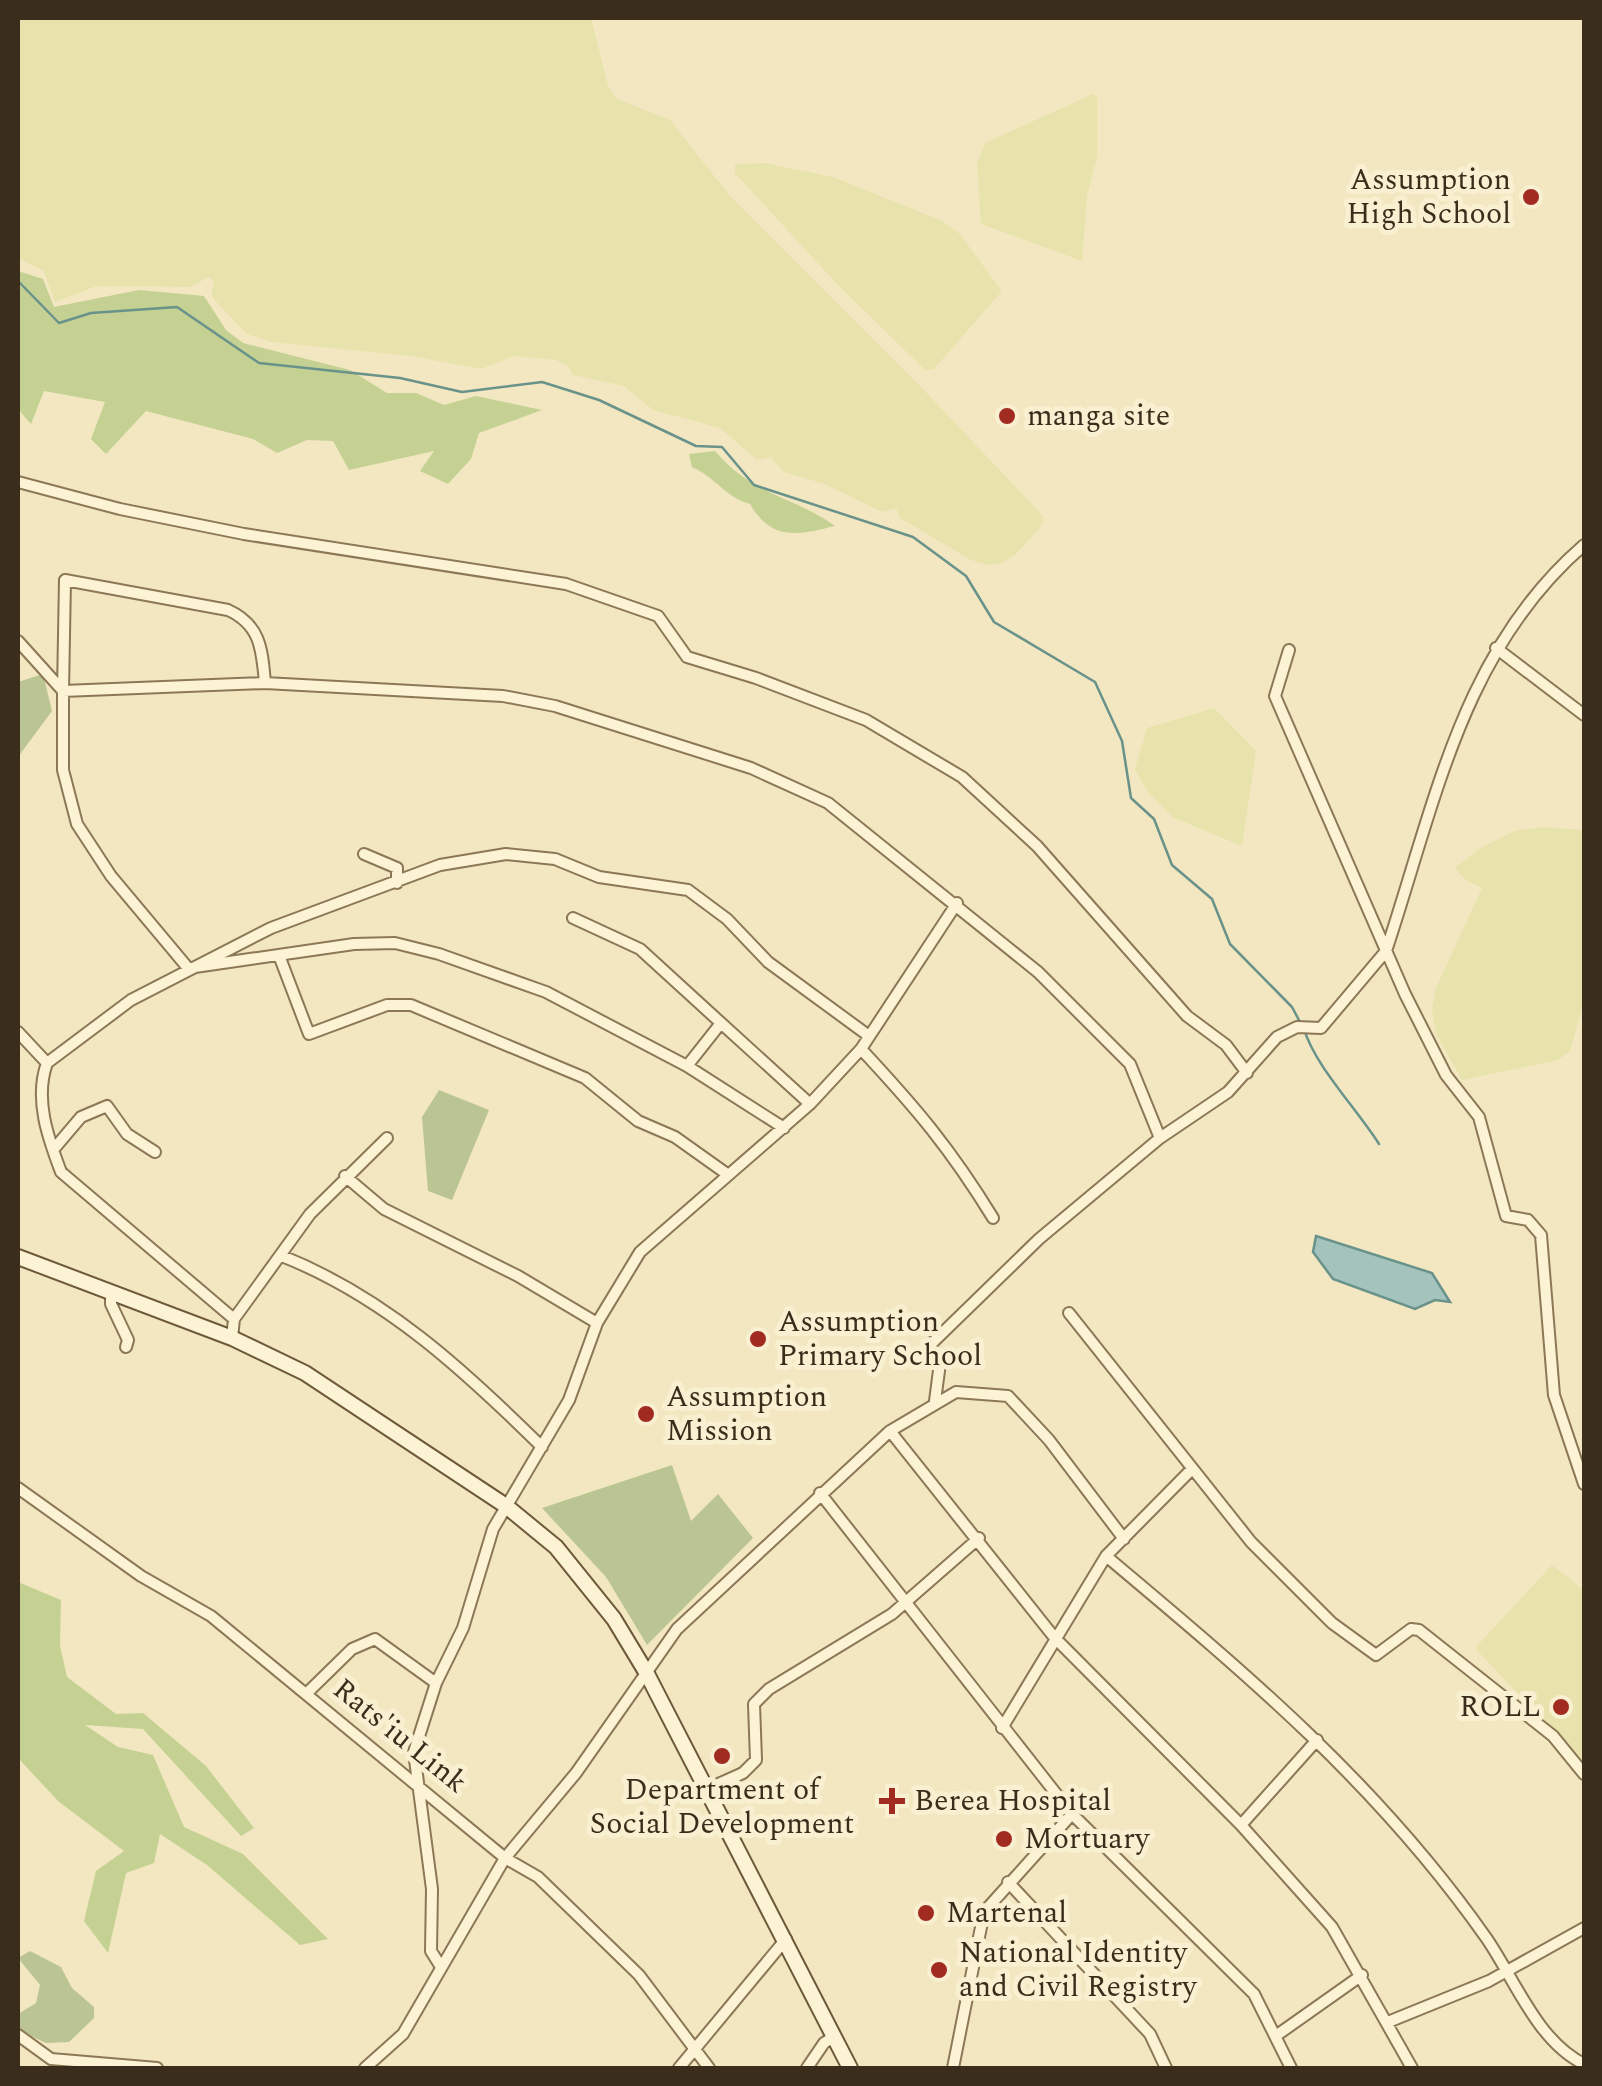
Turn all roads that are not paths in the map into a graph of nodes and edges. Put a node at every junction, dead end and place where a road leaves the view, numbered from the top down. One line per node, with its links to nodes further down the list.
1 (18, 482): 22 (street)
2 (1584, 544): 4 (street)
3 (18, 641): 7 (street)
4 (1496, 648): 8 (street); 13 (street)
5 (1288, 650): 13 (street)
6 (266, 684): 7 (street); 7 (street); 11 (street)
7 (63, 692): 15 (street)
8 (1584, 715)
9 (364, 854): 10 (street)
10 (396, 883): 15 (street); 18 (street)
11 (957, 903): 18 (street); 26 (street)
12 (574, 918): 16 (street)
13 (1386, 951): 22 (street); 44 (street)
14 (280, 958): 15 (street); 21 (street); 29 (street)
15 (188, 968): 20 (street)
16 (721, 1023): 21 (street); 23 (street)
17 (18, 1032): 20 (street)
18 (868, 1036): 19 (street)
19 (860, 1050): 23 (street); 31 (street)
20 (48, 1063): 27 (street)
21 (687, 1066): 24 (street)
22 (1247, 1073): 26 (street)
23 (810, 1104): 24 (street)
24 (784, 1128): 29 (street)
25 (387, 1138): 30 (street)
26 (1160, 1138): 40 (street)
27 (52, 1150): 28 (street); 36 (street)
28 (155, 1152)
29 (726, 1174): 37 (street)
30 (345, 1176): 32 (street); 37 (street)
31 (993, 1218)
32 (282, 1256): 36 (street); 42 (street)
33 (18, 1257): 34 (main road)
34 (111, 1294): 38 (main road); 39 (street)
35 (1069, 1313): 43 (street)
36 (234, 1319): 38 (street)
37 (597, 1323): 42 (street)
38 (232, 1338): 47 (main road)
39 (126, 1347)
40 (935, 1401): 41 (street); 49 (street)
41 (890, 1431): 46 (street); 48 (street)
42 (542, 1447): 47 (street)
43 (1190, 1471): 49 (street); 58 (street)
44 (1584, 1484)
45 (18, 1488): 55 (street, Rats'iu Link)
46 (820, 1493): 51 (street); 53 (street)
47 (506, 1506): 53 (main road); 54 (street)
48 (979, 1538): 51 (street); 52 (street)
49 (1124, 1539): 50 (street)
50 (1106, 1556): 52 (street); 57 (street)
51 (906, 1602): 56 (street); 60 (street)
52 (1054, 1637): 56 (street); 62 (street)
53 (646, 1672): 60 (main road); 63 (street)
54 (436, 1683): 55 (street); 59 (street)
55 (307, 1693): 59 (street, Rats'iu Link)
56 (1002, 1728): 61 (street)
57 (1317, 1740): 62 (street); 68 (street)
58 (1584, 1774)
59 (415, 1781): 63 (street, Rats'iu Link); 67 (street)
60 (704, 1790): 66 (main road)
61 (1072, 1814): 64 (street); 72 (street)
62 (1241, 1825): 69 (street)
63 (506, 1858): 67 (street); 74 (street, Rats'iu Link)
64 (1008, 1882): 82 (street); 83 (street)
65 (1584, 1928): 68 (street)
66 (786, 1939): 73 (main road); 74 (street)
67 (441, 1967): 77 (street)
68 (1506, 1967): 70 (street); 75 (street)
69 (1362, 1975): 70 (street); 72 (street)
70 (1388, 2022): 85 (street)
71 (18, 2035): 76 (street)
72 (1277, 2035): 84 (street)
73 (835, 2036): 80 (street); 81 (main road)
74 (693, 2052): 78 (street); 79 (street, Rats'iu Link)
75 (1584, 2064)
76 (158, 2068)
77 (365, 2068)
78 (679, 2068)
79 (709, 2068)
80 (808, 2068)
81 (850, 2068)
82 (952, 2068)
83 (1166, 2068)
84 (1291, 2068)
85 (1412, 2068)

